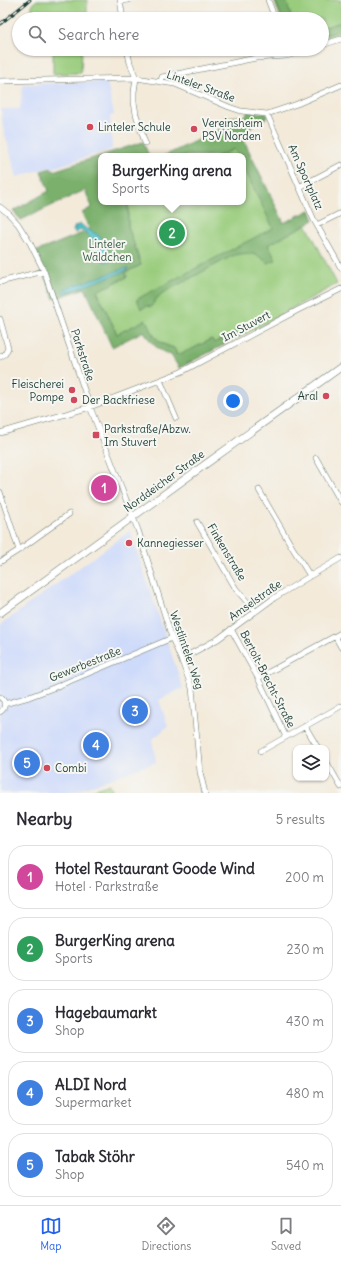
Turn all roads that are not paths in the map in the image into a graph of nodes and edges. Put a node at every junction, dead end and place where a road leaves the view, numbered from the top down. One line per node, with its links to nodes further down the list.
1 (129, 0): 3 (street)
2 (268, 0): 5 (street)
3 (120, 1): 4 (street)
4 (122, 12)
5 (272, 12)
6 (341, 39): 7 (street)
7 (329, 43)
8 (128, 56): 10 (street)
9 (287, 56): 12 (street)
10 (136, 78): 11 (street, Linteler Straße); 12 (street, Linteler Straße); 15 (street)
11 (0, 81)
12 (161, 81): 14 (street, Linteler Straße)
13 (341, 85): 14 (street, Linteler Straße)
14 (267, 114): 17 (street, Am Sportplatz)
15 (145, 143)
16 (341, 165): 17 (street)
17 (300, 186): 20 (street, Am Sportplatz)
18 (0, 207): 22 (street, Parkstraße)
19 (341, 213): 20 (street)
20 (317, 225): 21 (street, Am Sportplatz)
21 (341, 268)
22 (44, 271): 23 (street); 29 (street, Parkstraße)
23 (0, 282)
24 (341, 289): 28 (street, Im Stuvert)
25 (0, 319): 26 (street)
26 (0, 357)
27 (341, 367): 37 (main road, Norddeicher Straße)
28 (160, 380): 29 (street, Im Stuvert); 30 (street)
29 (90, 407): 31 (street, Im Stuvert); 37 (street, Parkstraße)
30 (176, 418)
31 (0, 433)
32 (316, 458): 35 (street)
33 (259, 490): 42 (street)
34 (0, 492): 39 (street)
35 (341, 502)
36 (69, 514): 39 (street)
37 (133, 517): 44 (main road, Norddeicher Straße); 48 (street, Westlinteler Weg)
38 (197, 522): 43 (street, Finkenstraße)
39 (19, 550): 41 (street)
40 (341, 558): 42 (street, Amselstraße)
41 (0, 562)
42 (310, 576): 43 (street, Amselstraße)
43 (255, 612): 45 (street, Amselstraße)
44 (0, 613)
45 (231, 629): 50 (street, Amselstraße); 51 (street, Bertolt-Brecht-Straße)
46 (341, 632): 47 (street)
47 (335, 636): 49 (street); 51 (street)
48 (172, 638): 50 (street, Westlinteler Weg); 53 (street, Gewerbestraße)
49 (341, 647)
50 (181, 659): 62 (street, Westlinteler Weg)
51 (258, 678): 57 (street, Bertolt-Brecht-Straße)
52 (0, 697): 53 (street)
53 (4, 704): 55 (street)
54 (341, 706): 56 (street)
55 (0, 712)
56 (305, 726): 57 (street); 58 (street)
57 (286, 738): 59 (street)
58 (316, 745)
59 (261, 751)
60 (329, 766): 61 (street)
61 (341, 787)
62 (205, 793)

